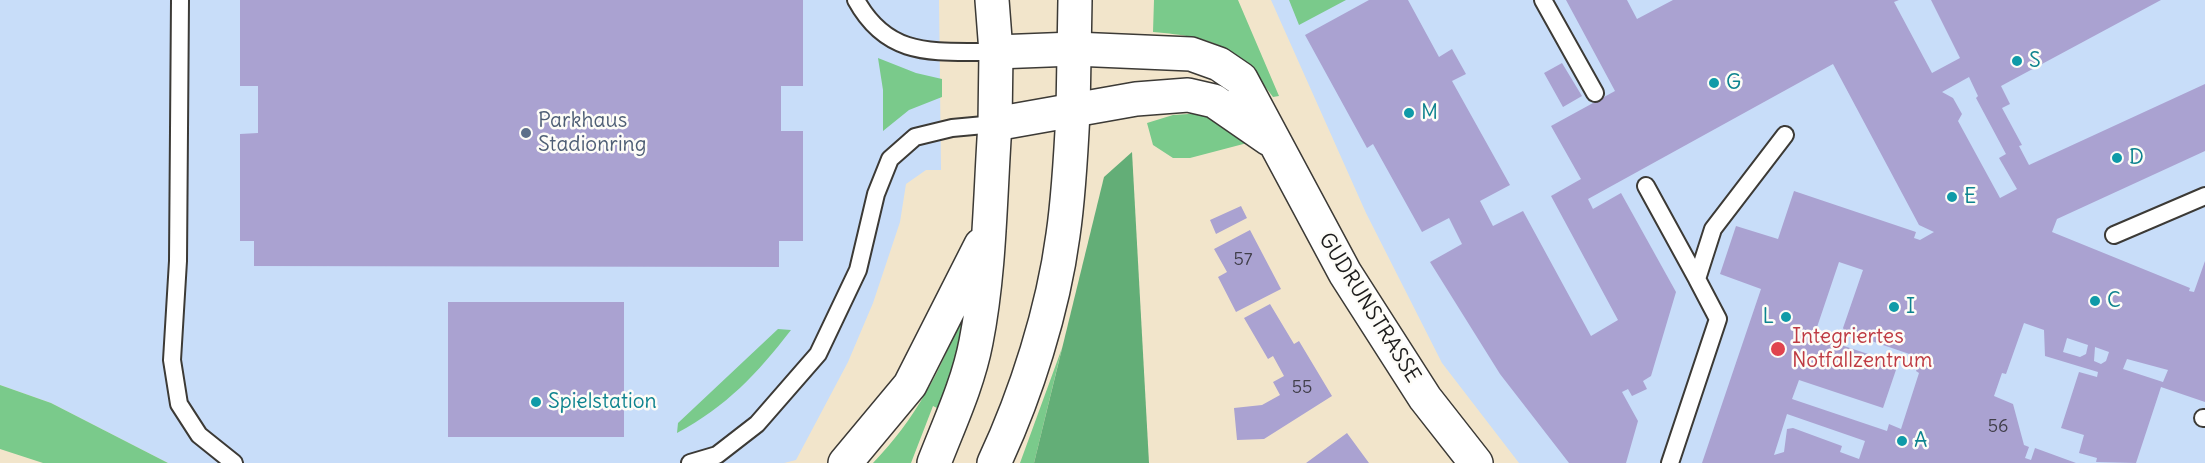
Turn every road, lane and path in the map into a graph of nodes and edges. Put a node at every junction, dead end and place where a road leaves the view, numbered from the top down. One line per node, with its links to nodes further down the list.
1 (180, 0): 20 (lane)
2 (856, 0): 7 (lane)
3 (992, 0): 7 (main road)
4 (1075, 0): 6 (main road)
5 (1543, 0): 8 (lane)
6 (1074, 49): 7 (main road, GUDRUNSTRASSE); 9 (main road); 12 (main road, GUDRUNSTRASSE)
7 (996, 52): 10 (main road)
8 (1594, 93)
9 (1073, 112): 10 (main road, GUDRUNSTRASSE); 12 (main road, GUDRUNSTRASSE); 19 (main road)
10 (995, 124): 15 (main road); 21 (lane)
11 (1785, 135): 17 (lane)
12 (1275, 144): 24 (main road, GUDRUNSTRASSE)
13 (1646, 186): 17 (lane)
14 (2205, 196): 16 (lane)
15 (987, 233): 22 (main road); 23 (main road)
16 (2114, 235)
17 (1697, 279): 18 (lane)
18 (1671, 460)
19 (994, 462)
20 (234, 463)
21 (690, 463)
22 (845, 463)
23 (934, 463)
24 (1476, 463)

